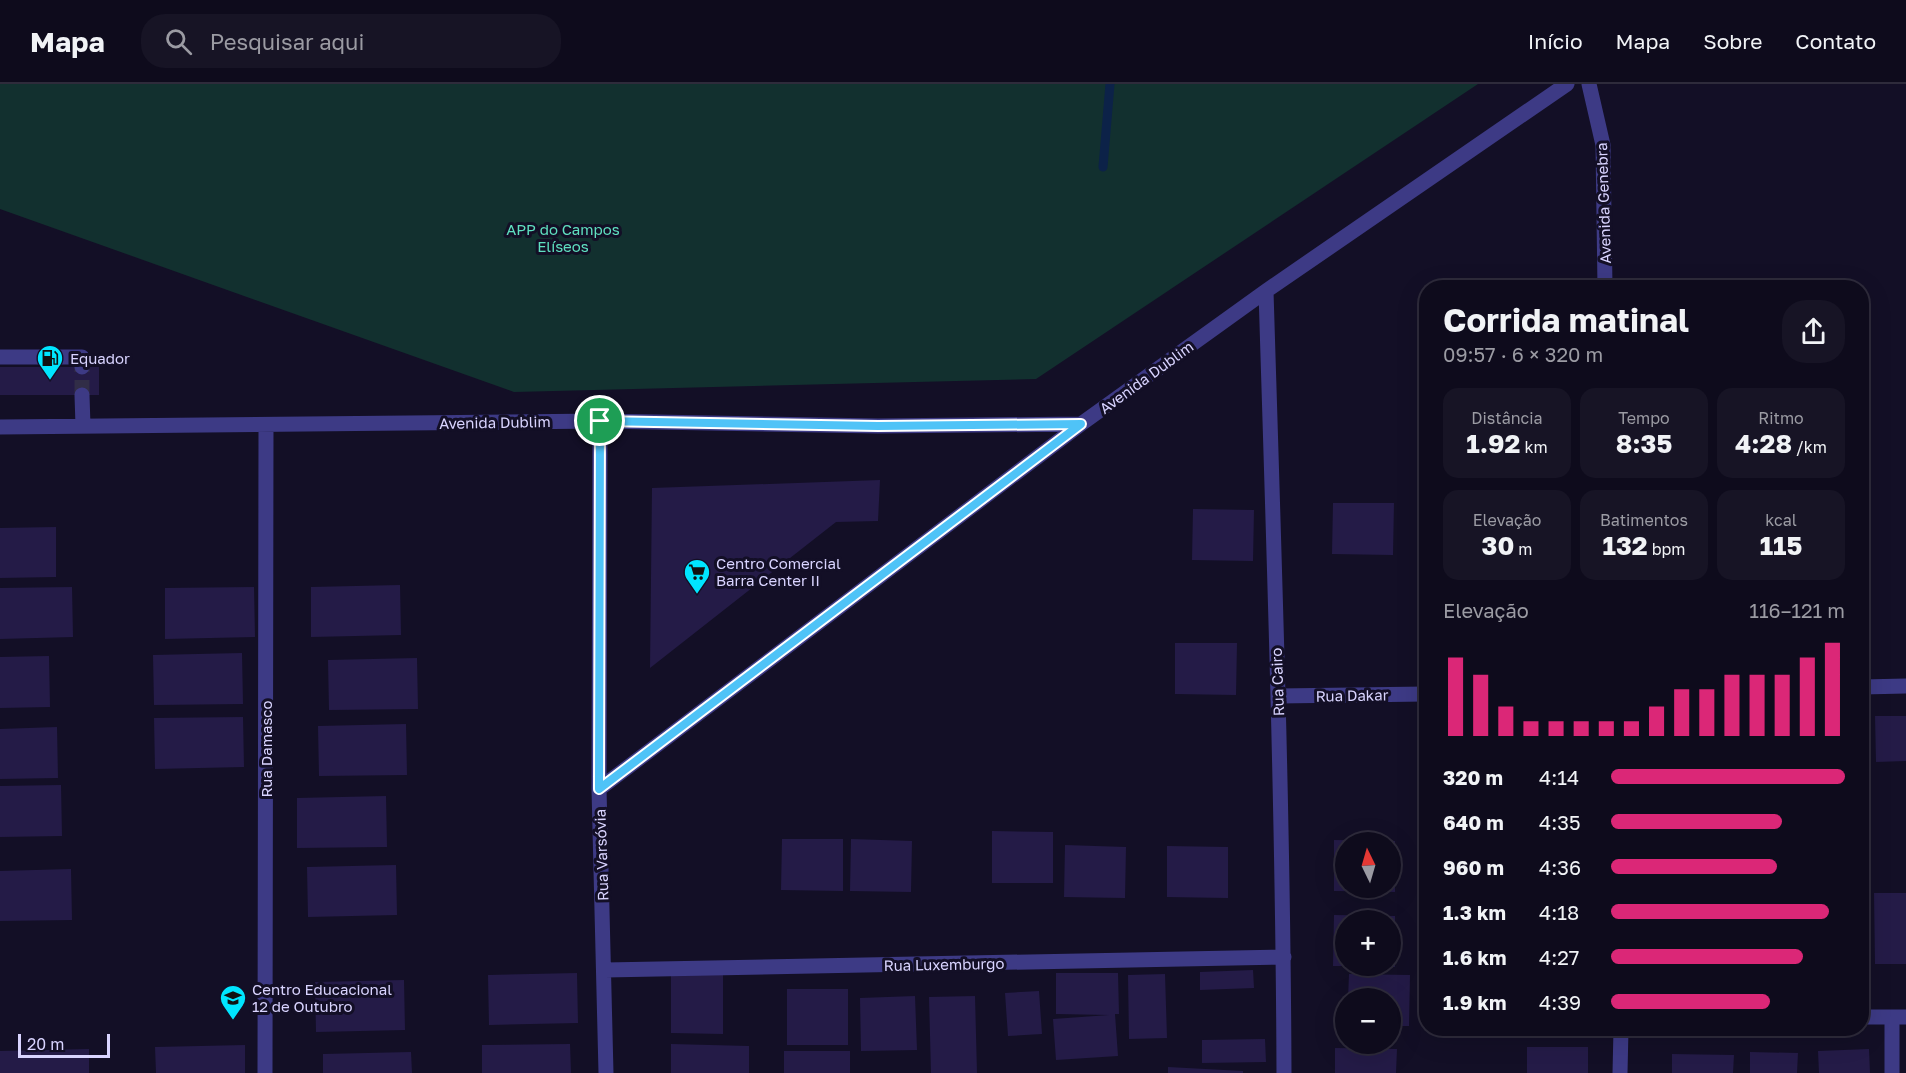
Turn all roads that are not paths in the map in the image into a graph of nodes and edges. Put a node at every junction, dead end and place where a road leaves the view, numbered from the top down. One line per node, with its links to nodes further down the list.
1 (1567, 84): 4 (street, Avenida Dublim)
2 (1589, 84): 3 (street, Avenida Genebra)
3 (1605, 280)
4 (1266, 291): 9 (street, Avenida Dublim); 16 (street, Rua Cairo)
5 (0, 357): 6 (street)
6 (82, 367)
7 (82, 395): 11 (street)
8 (600, 421): 9 (street, Avenida Dublim); 10 (street, Avenida Dublim); 17 (street, Rua Varsóvia)
9 (1081, 424): 17 (street)
10 (266, 425): 11 (street, Avenida Dublim); 23 (street, Rua Damasco)
11 (83, 426): 12 (street, Avenida Dublim)
12 (0, 427)
13 (1906, 686): 14 (street)
14 (1869, 687)
15 (1419, 694): 16 (street, Rua Dakar)
16 (1278, 696): 18 (street, Rua Cairo)
17 (599, 789): 19 (street, Rua Varsóvia)
18 (1284, 957): 19 (street, Rua Luxemburgo); 25 (street, Rua Cairo)
19 (604, 970): 24 (street, Rua Varsóvia)
20 (1869, 1017): 21 (street)
21 (1899, 1017): 27 (street)
22 (1621, 1036): 26 (street)
23 (265, 1073)
24 (606, 1073)
25 (1284, 1073)
26 (1620, 1073)
27 (1892, 1073)

